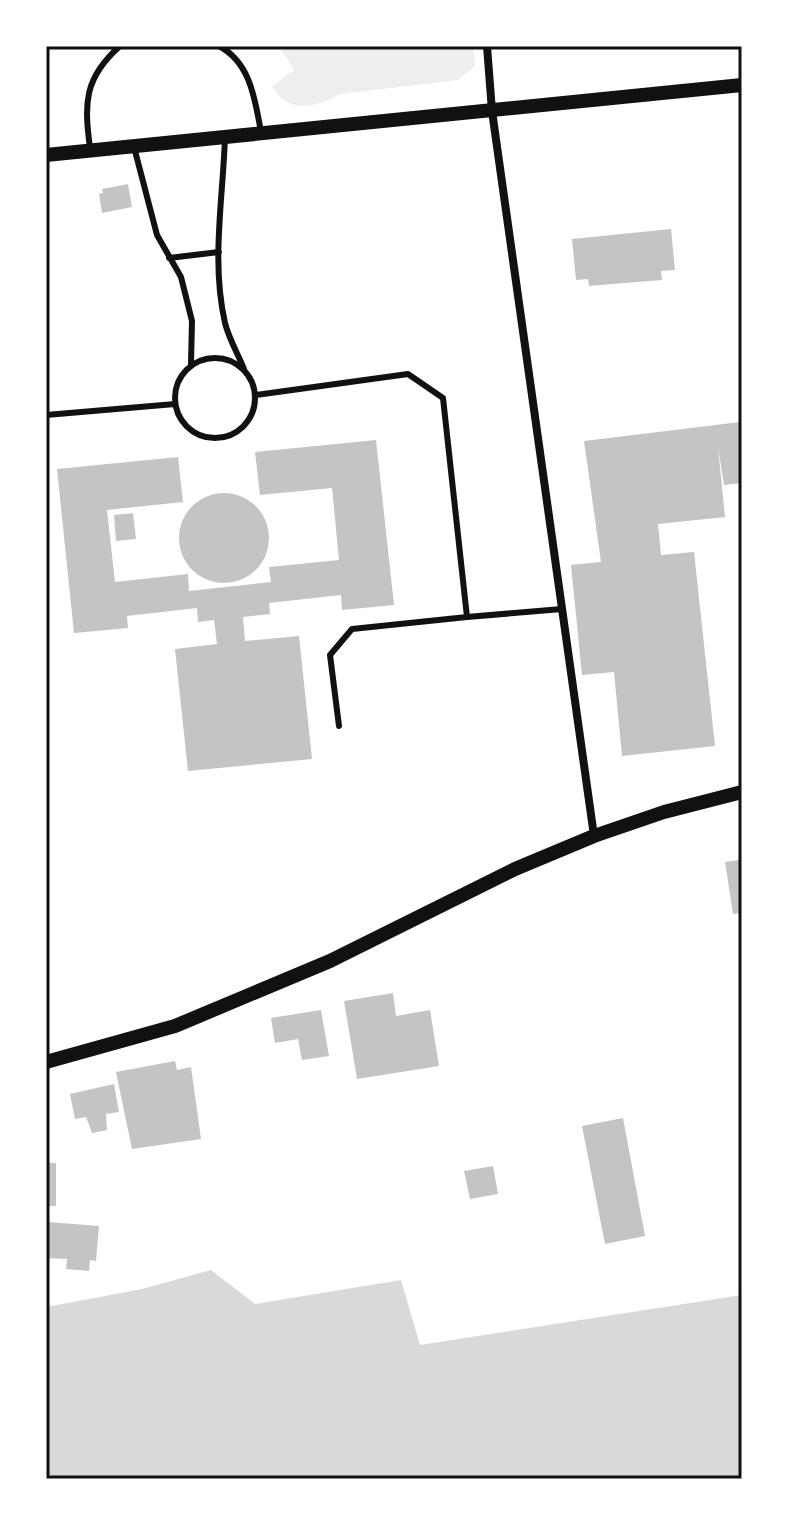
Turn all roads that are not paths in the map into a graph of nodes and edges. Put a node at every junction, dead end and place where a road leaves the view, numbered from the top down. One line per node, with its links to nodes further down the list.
1 (120, 46): 9 (lane)
2 (219, 46): 6 (lane)
3 (487, 46): 5 (street)
4 (742, 85): 5 (street)
5 (492, 111): 6 (street); 18 (street)
6 (261, 132): 7 (street)
7 (225, 137): 8 (street); 11 (lane)
8 (134, 147): 9 (street); 12 (lane)
9 (91, 152): 10 (street)
10 (46, 155)
11 (219, 252): 12 (lane); 14 (lane)
12 (169, 258): 13 (lane)
13 (191, 364): 14 (lane); 16 (lane)
14 (244, 369): 15 (lane)
15 (256, 395): 16 (lane); 19 (lane)
16 (175, 404): 17 (lane)
17 (46, 415)
18 (562, 609): 19 (lane); 22 (street)
19 (467, 617): 20 (lane)
20 (339, 726)
21 (742, 792): 22 (street)
22 (594, 836): 23 (street)
23 (46, 1062)

